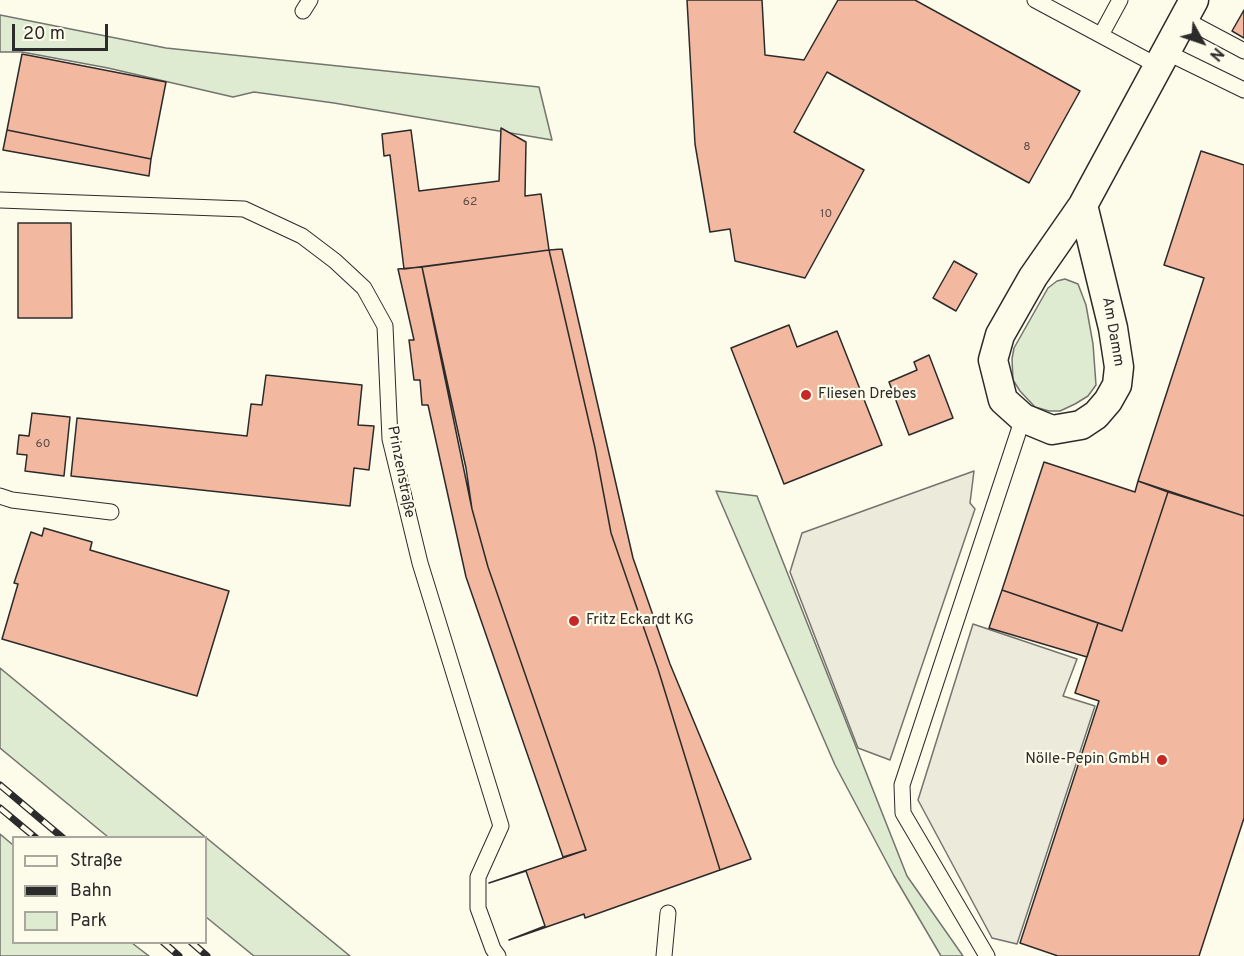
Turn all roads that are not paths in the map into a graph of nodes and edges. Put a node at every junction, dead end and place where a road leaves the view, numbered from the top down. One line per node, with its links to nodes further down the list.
1 (1035, 0): 4 (lane)
2 (1120, 0): 4 (lane)
3 (1189, 9): 5 (lane); 6 (street, Am Damm)
4 (1101, 35): 6 (lane)
5 (1244, 51)
6 (1162, 59): 7 (lane); 9 (street, Am Damm)
7 (1244, 90)
8 (0, 200): 14 (lane, Prinzenstraße)
9 (1083, 205): 10 (street, Am Damm); 10 (street, Am Damm)
10 (1023, 418): 16 (lane)
11 (0, 496): 12 (lane)
12 (111, 512)
13 (668, 913): 15 (lane)
14 (498, 956)
15 (664, 956)
16 (987, 956)

